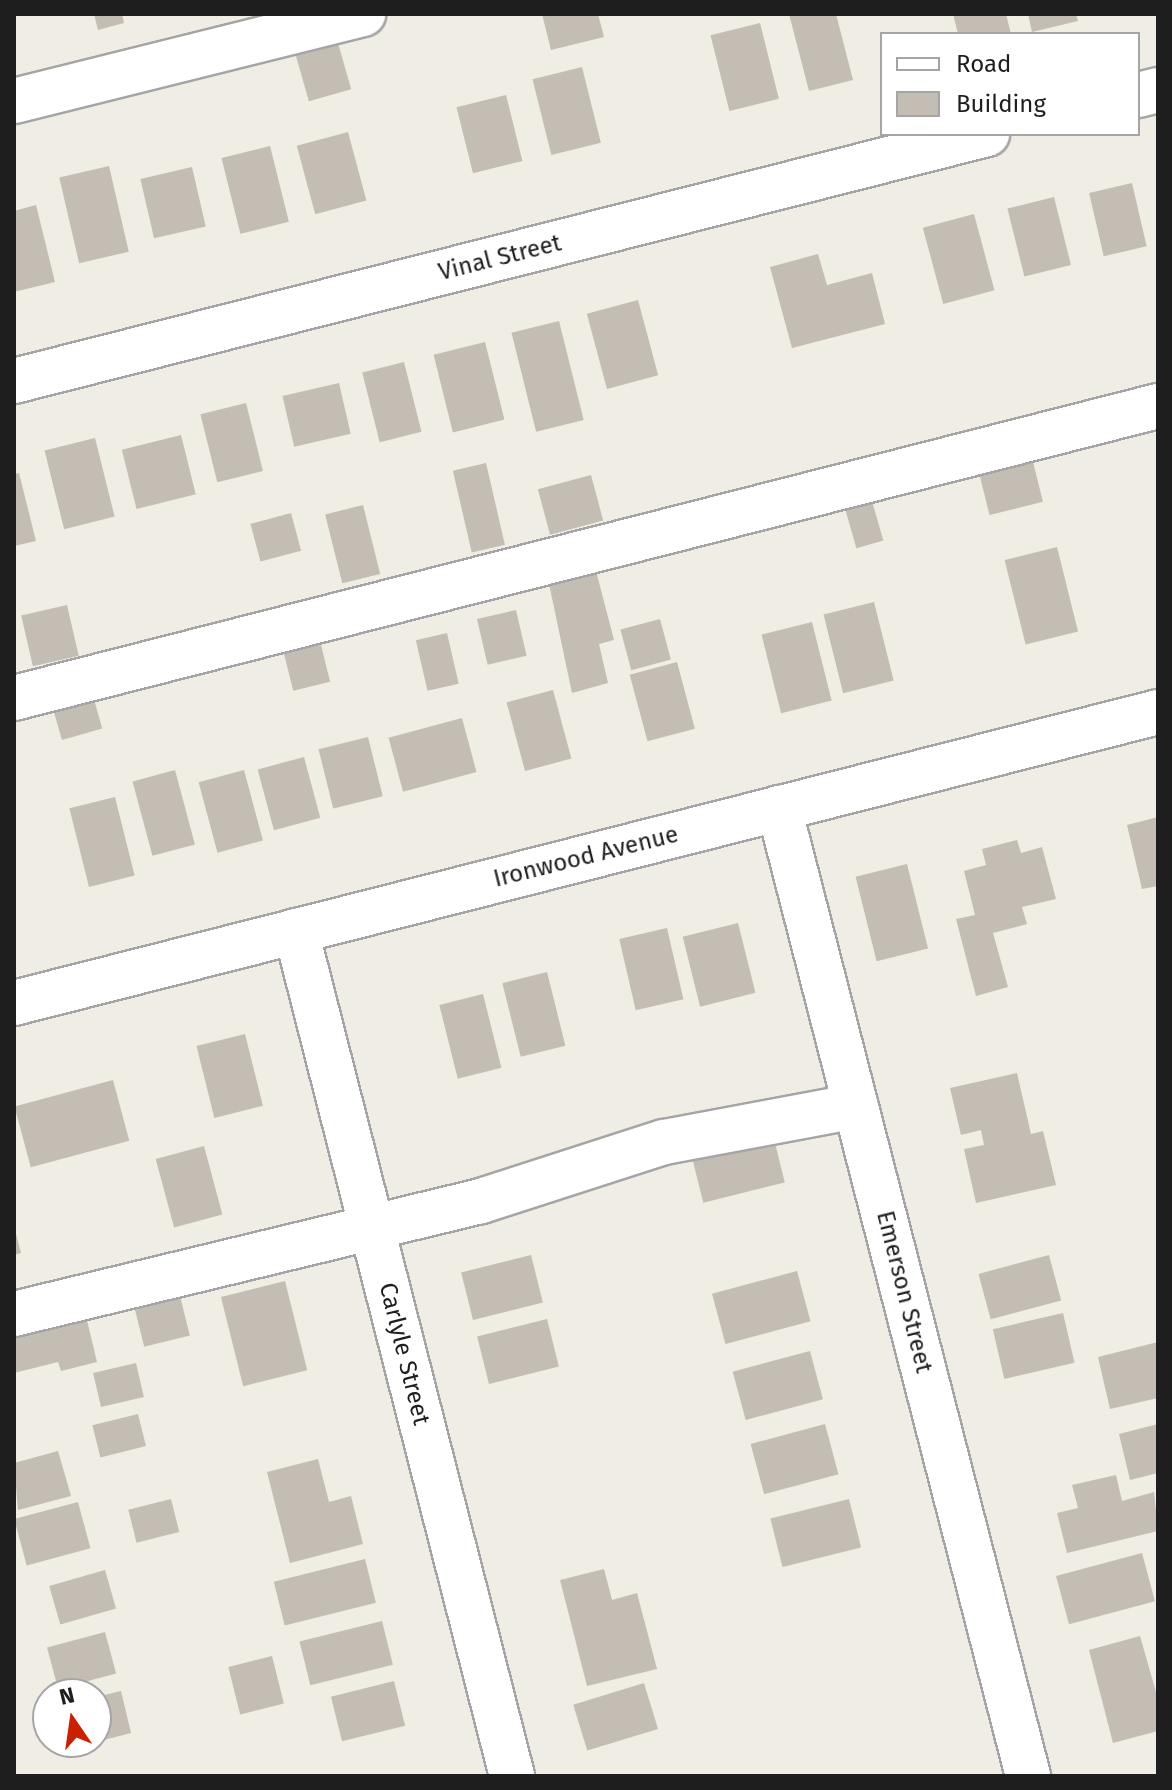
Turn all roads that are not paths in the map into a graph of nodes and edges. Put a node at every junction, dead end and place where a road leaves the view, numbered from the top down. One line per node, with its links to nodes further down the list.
1 (363, 14): 2 (street)
2 (14, 101)
3 (979, 136): 4 (street, Vinal Street)
4 (14, 381)
5 (1158, 406): 6 (street)
6 (14, 698)
7 (1158, 712): 8 (street, Ironwood Avenue)
8 (779, 808): 9 (street, Ironwood Avenue); 11 (street, Emerson Street)
9 (296, 931): 10 (street, Ironwood Avenue); 12 (street, Carlyle Street)
10 (14, 1003)
11 (856, 1106): 12 (street); 15 (street, Emerson Street)
12 (371, 1225): 13 (street); 14 (street, Carlyle Street)
13 (14, 1314)
14 (512, 1776)
15 (1028, 1776)

